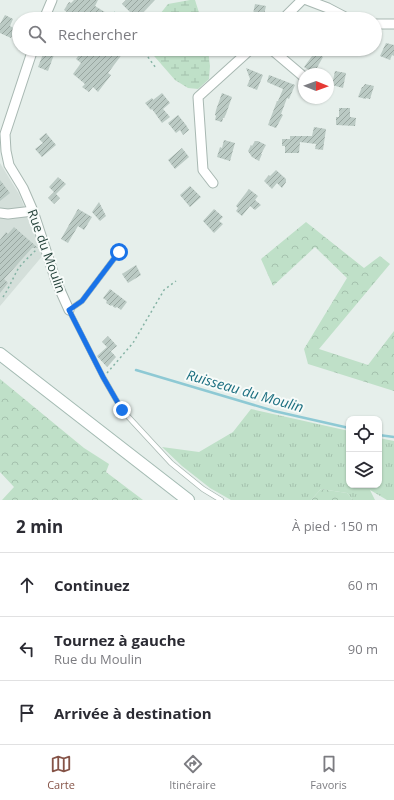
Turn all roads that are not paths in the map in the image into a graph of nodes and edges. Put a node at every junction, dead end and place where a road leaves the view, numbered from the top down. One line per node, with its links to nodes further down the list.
1 (52, 0): 4 (street)
2 (302, 0): 5 (street)
3 (307, 0): 6 (street)
4 (47, 12)
5 (290, 12)
6 (336, 12)
7 (382, 24): 8 (street)
8 (394, 24)
9 (31, 56): 14 (street, Rue du Moulin)
10 (243, 56): 13 (street)
11 (278, 56): 12 (street)
12 (298, 72)
13 (213, 183)
14 (33, 211): 15 (street); 17 (street, Rue du Moulin)
15 (0, 212)
16 (119, 252): 17 (lane)
17 (69, 310): 20 (lane, Rue du Moulin)
18 (0, 354): 19 (main road)
19 (188, 500)
20 (221, 500)

